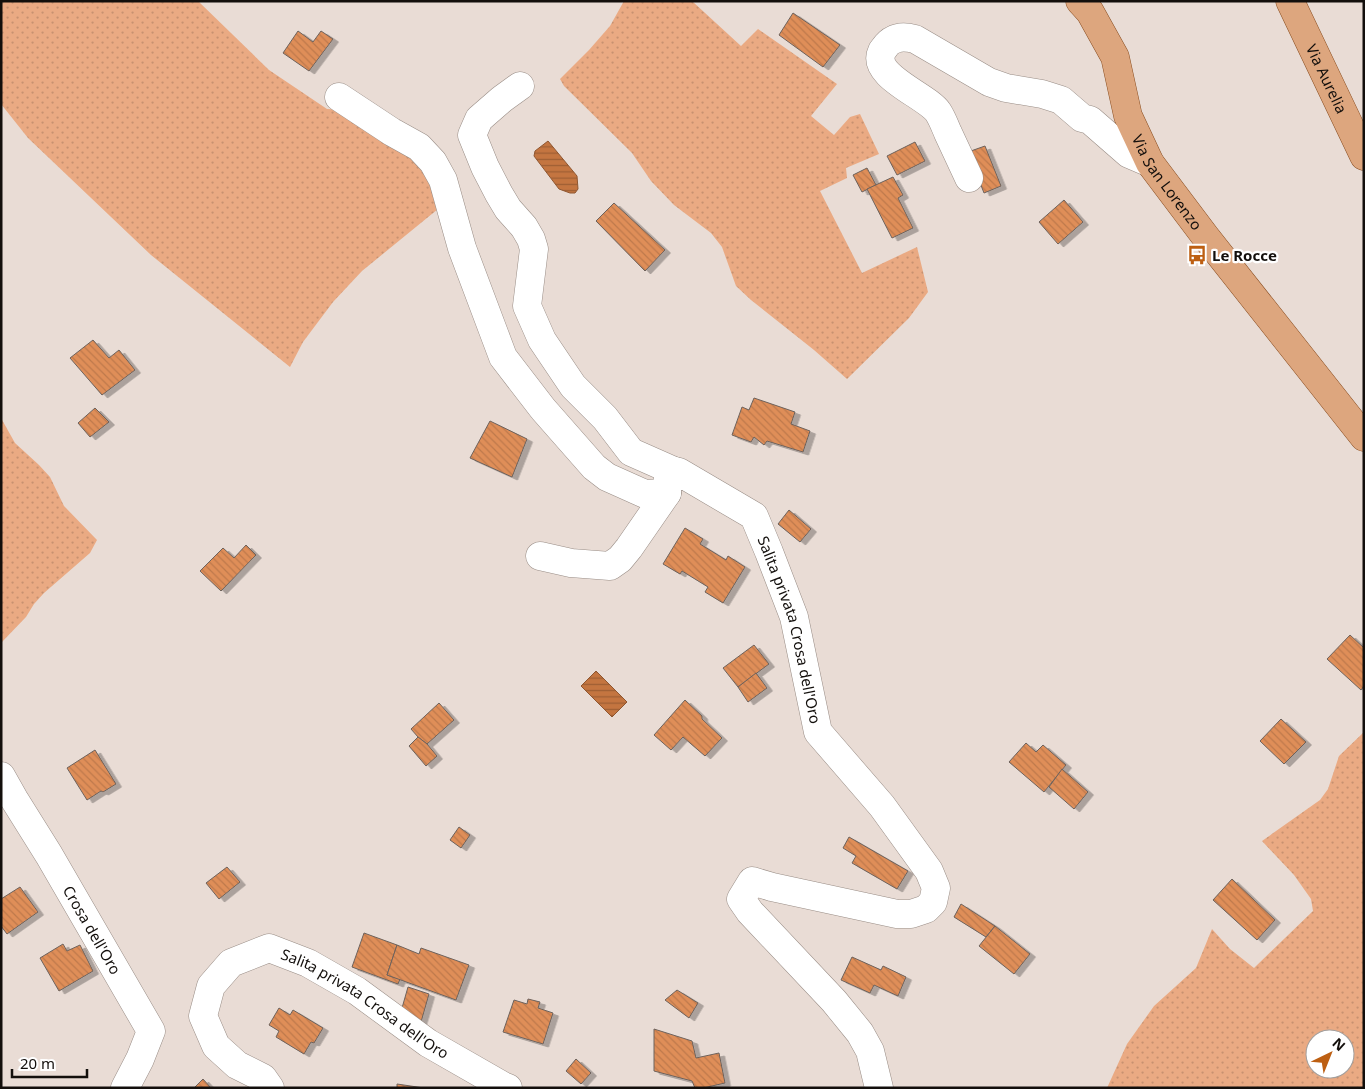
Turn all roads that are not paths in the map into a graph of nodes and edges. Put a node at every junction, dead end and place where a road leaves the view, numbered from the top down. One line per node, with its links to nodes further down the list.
1 (1080, 1): 6 (main road, Via San Lorenzo)
2 (1290, 1): 5 (main road, Via Aurelia)
3 (520, 86): 9 (street)
4 (339, 97): 9 (street)
5 (1364, 156)
6 (1150, 163): 7 (street); 8 (main road, Via San Lorenzo)
7 (969, 178)
8 (1364, 437)
9 (677, 481): 10 (street); 15 (street, Salita privata Crosa dell'Oro)
10 (540, 556)
11 (1, 776): 12 (street, Crosa dell'Oro)
12 (126, 1088)
13 (270, 1088): 14 (street, Salita privata Crosa dell'Oro)
14 (508, 1088)
15 (879, 1088)

